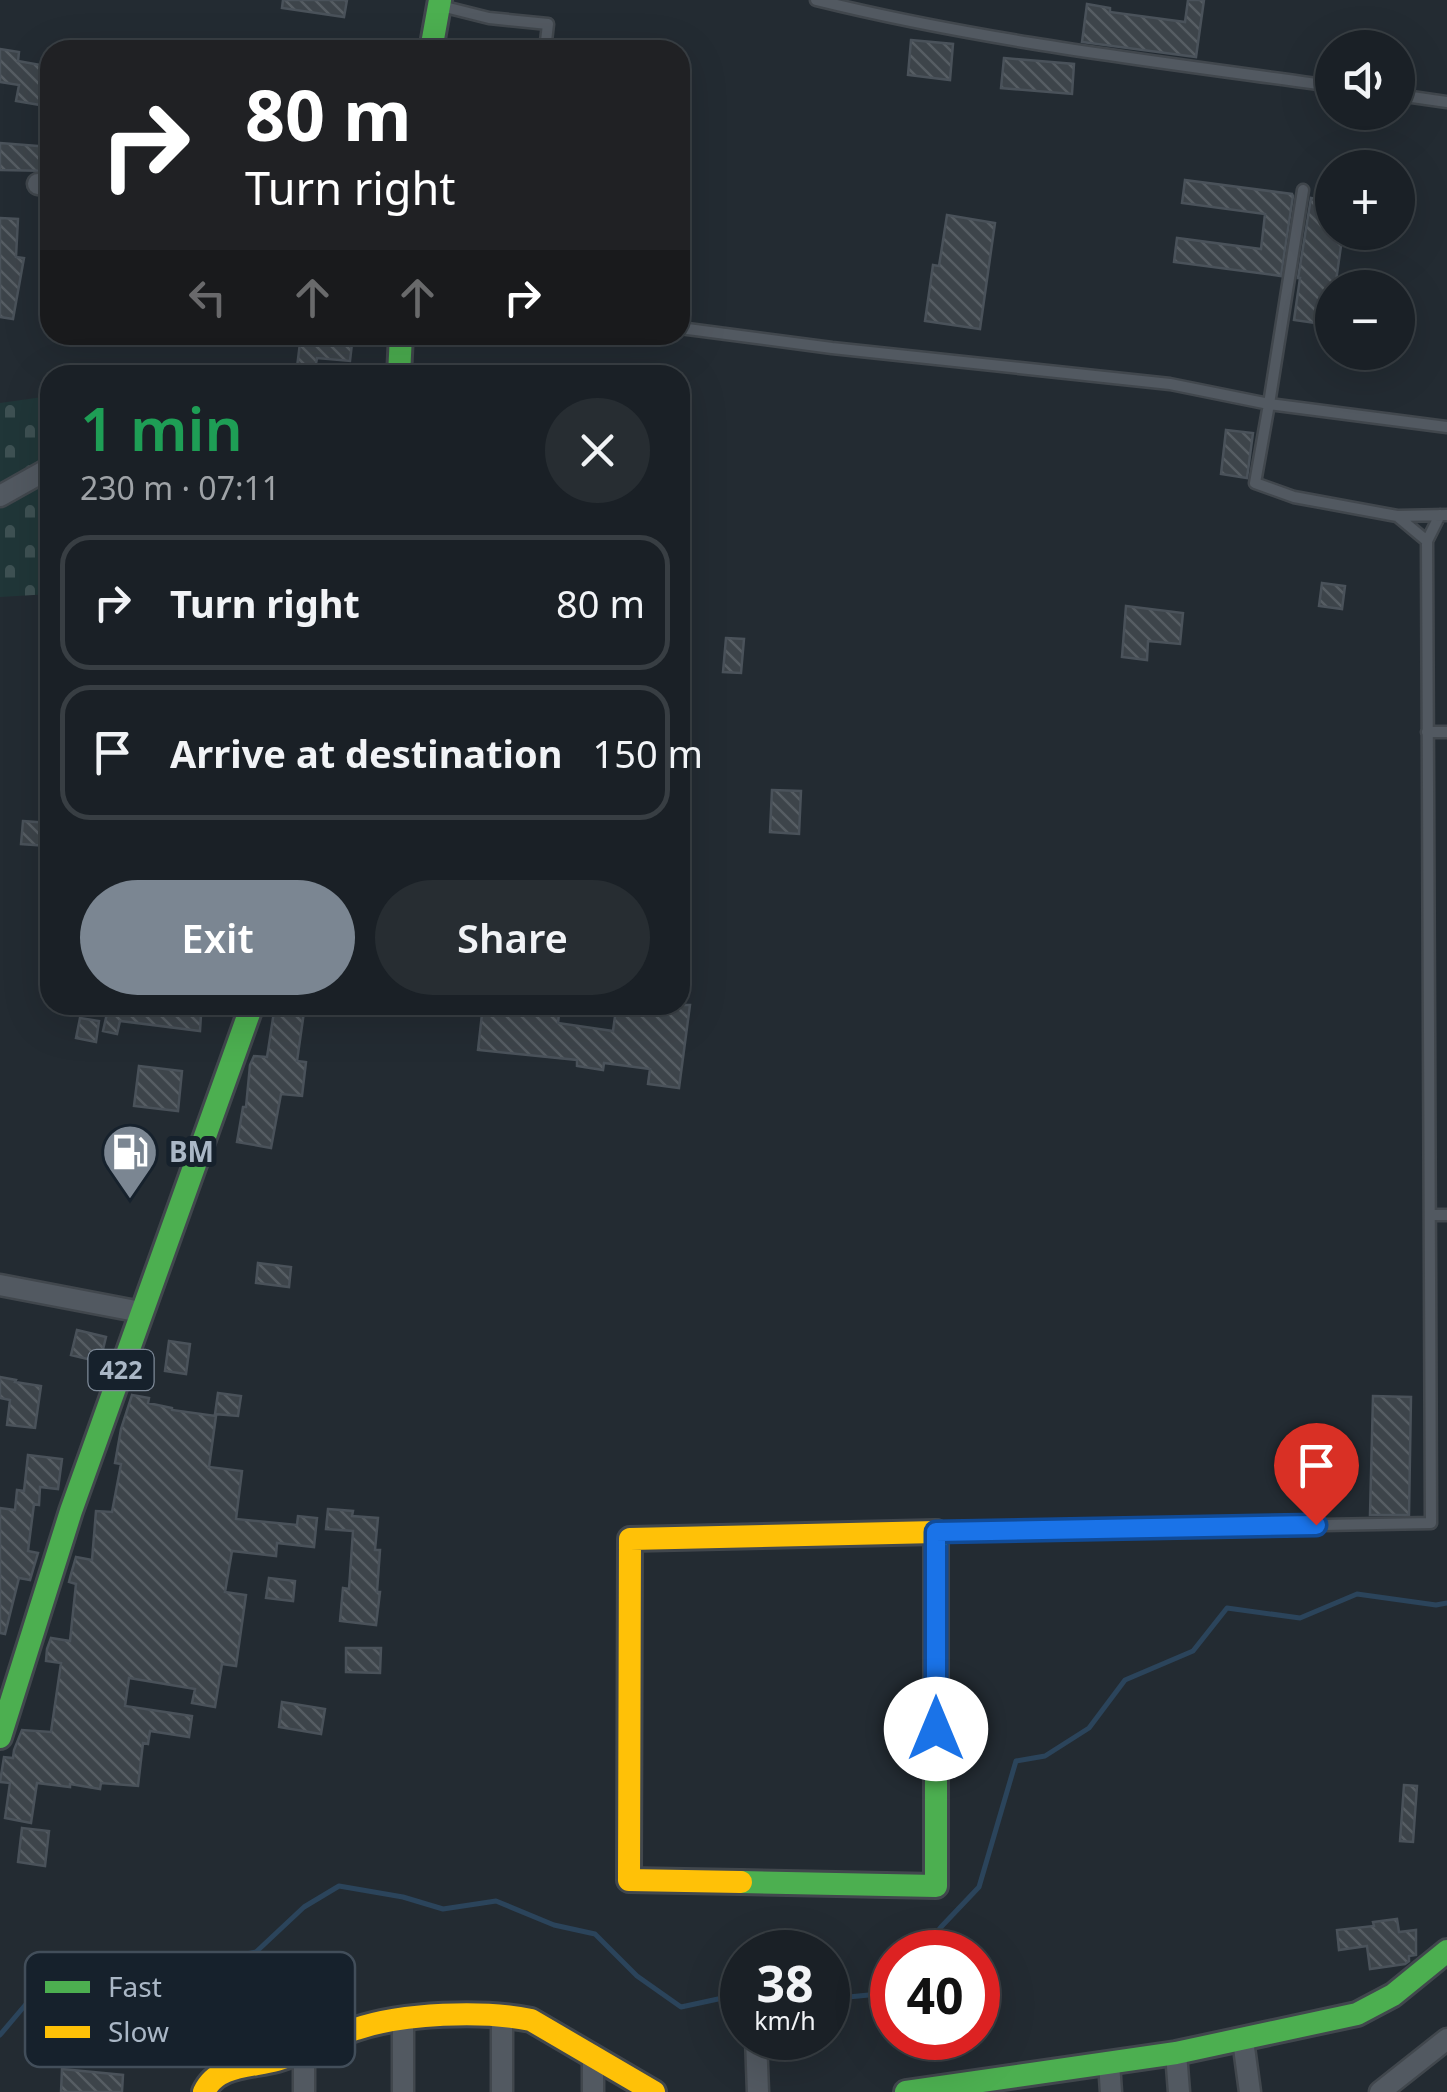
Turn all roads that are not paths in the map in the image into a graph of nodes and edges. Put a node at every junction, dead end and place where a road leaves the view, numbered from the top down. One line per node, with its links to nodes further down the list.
1 (816, 0): 5 (lane)
2 (439, 3): 3 (street); 4 (lane)
3 (433, 40)
4 (546, 40)
5 (1315, 84)
6 (1415, 97): 7 (lane)
7 (1447, 102)
8 (1303, 190): 10 (lane)
9 (690, 329): 10 (lane)
10 (1269, 404): 11 (lane); 15 (lane)
11 (1447, 428)
12 (40, 474): 13 (street)
13 (0, 496)
14 (1444, 515): 15 (lane); 16 (lane)
15 (1398, 516): 16 (lane)
16 (1427, 541): 17 (lane)
17 (1427, 732): 18 (lane); 20 (lane)
18 (1447, 732)
19 (248, 1015): 23 (street, 422)
20 (1430, 1215): 21 (lane); 24 (lane)
21 (1447, 1215)
22 (0, 1285): 23 (street)
23 (141, 1312): 25 (street, 422)
24 (936, 1532): 24 (street)
25 (8, 1685): 26 (street, 422)
26 (0, 1737)
27 (1447, 1951): 32 (street)
28 (502, 2015): 29 (street); 34 (street); 42 (street)
29 (404, 2020): 30 (street); 41 (street)
30 (355, 2029)
31 (1447, 2039): 50 (street)
32 (1243, 2040): 33 (street); 49 (street)
33 (1176, 2052): 36 (street); 48 (street)
34 (593, 2054): 43 (street); 44 (street)
35 (757, 2060): 45 (street)
36 (1109, 2063): 38 (street); 47 (street)
37 (252, 2067): 40 (street)
38 (1041, 2083): 39 (street)
39 (973, 2088): 46 (street)
40 (204, 2092)
41 (403, 2092)
42 (502, 2092)
43 (593, 2092)
44 (654, 2092)
45 (758, 2092)
46 (906, 2092)
47 (1111, 2092)
48 (1178, 2092)
49 (1250, 2092)
50 (1380, 2092)

